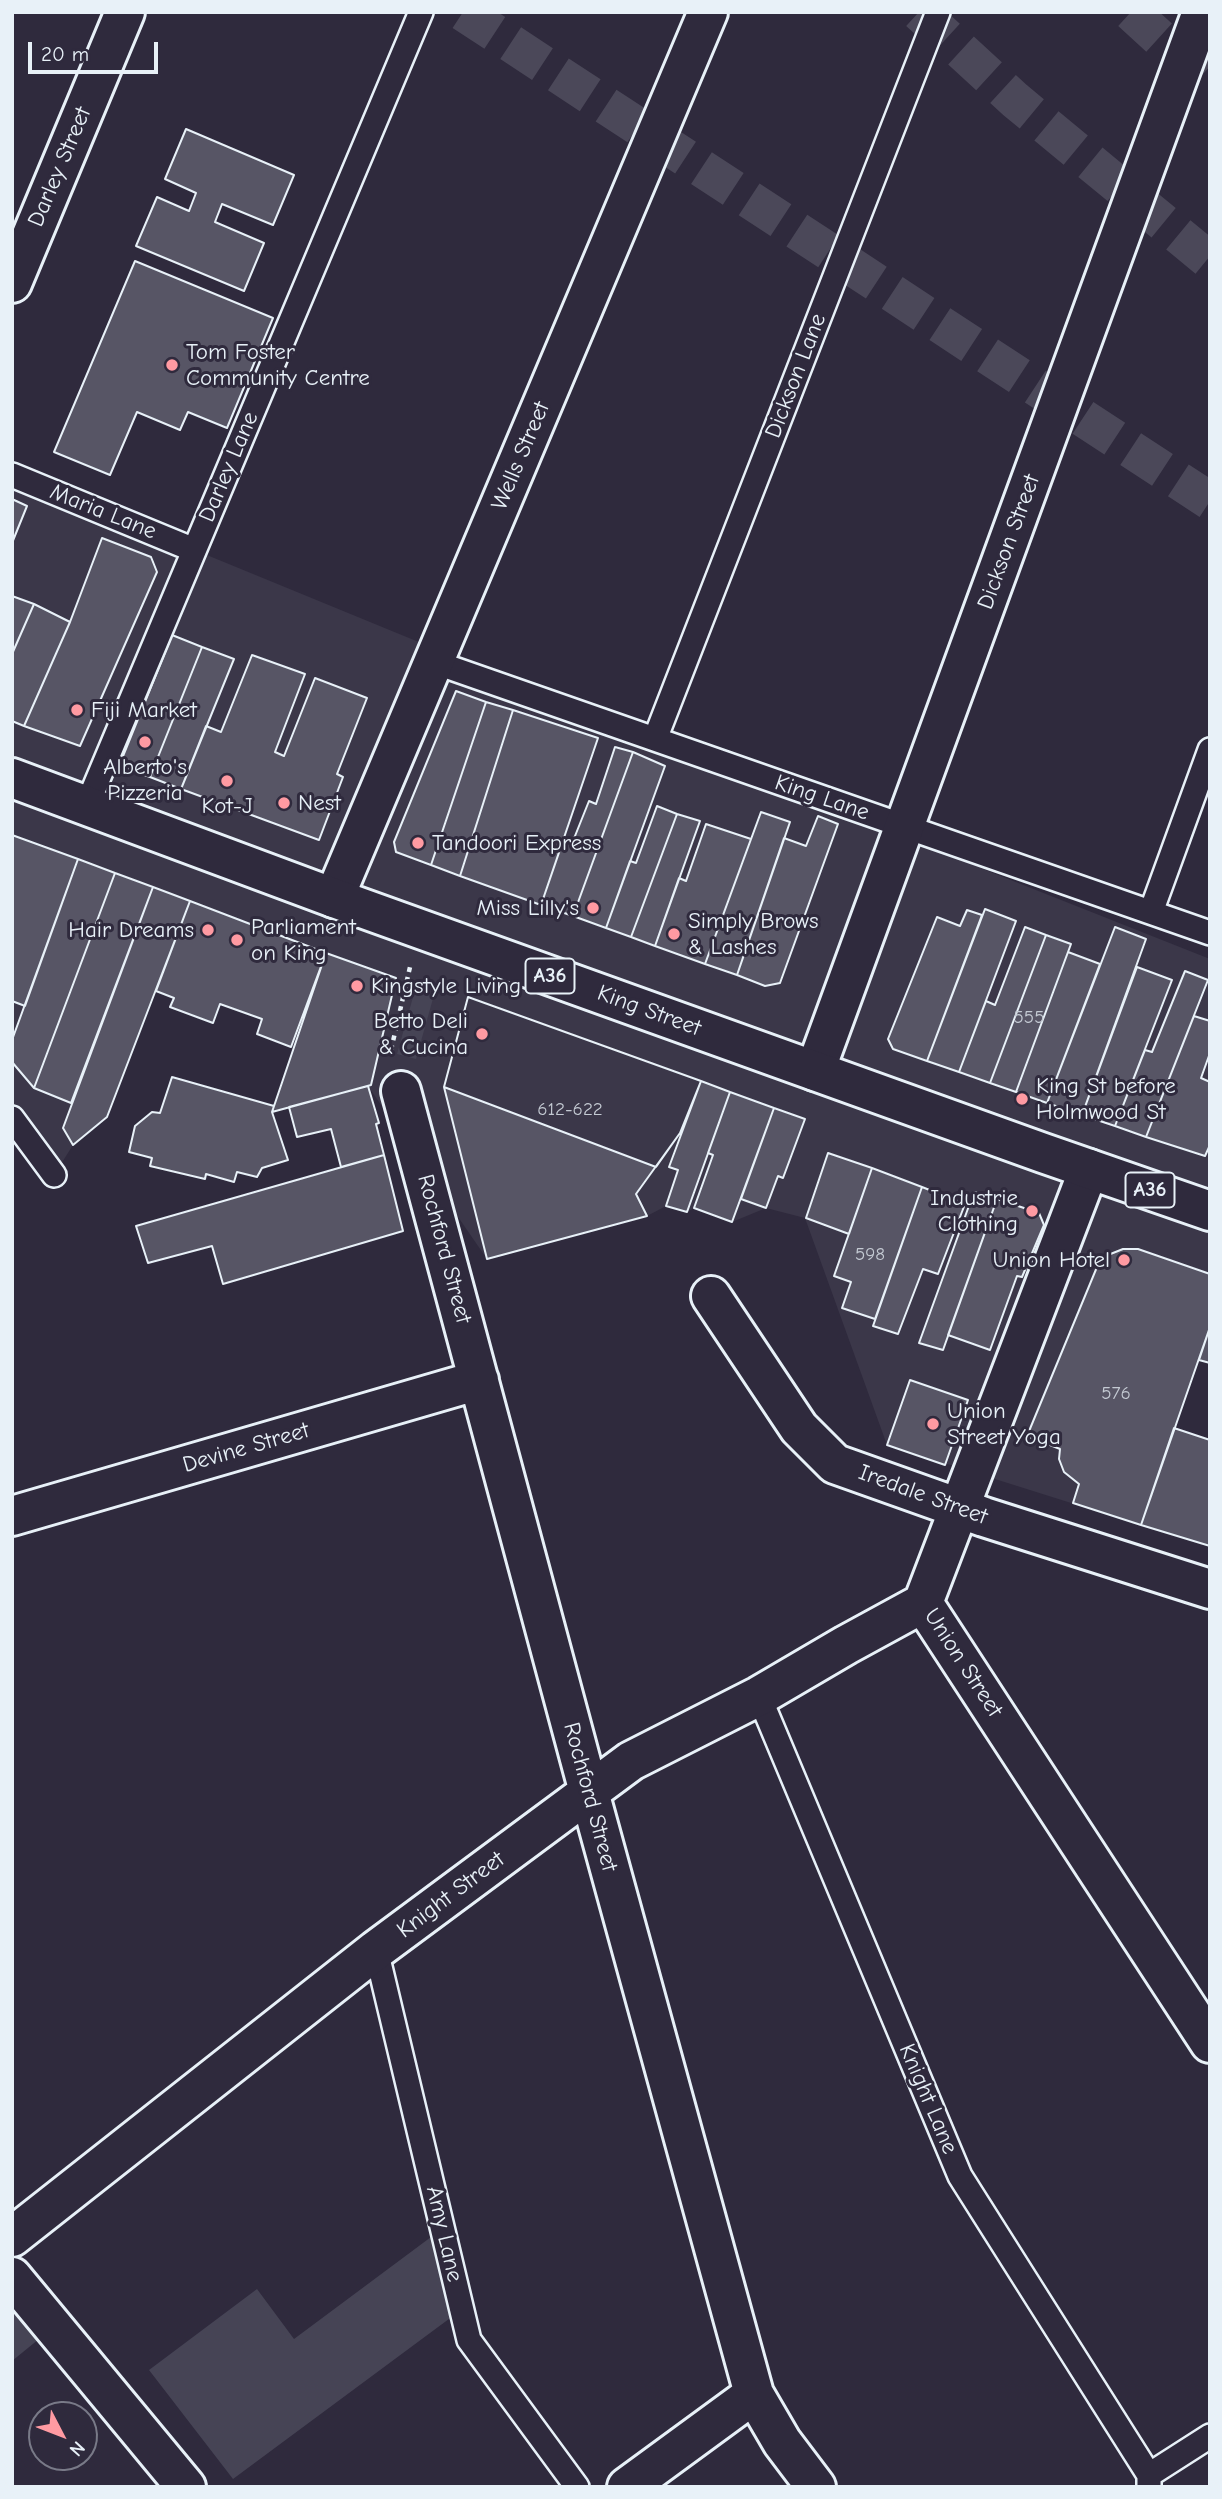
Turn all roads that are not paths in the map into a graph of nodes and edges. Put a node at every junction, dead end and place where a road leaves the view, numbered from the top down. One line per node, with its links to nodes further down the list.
1 (125, 12): 6 (main road, Darley Street)
2 (421, 12): 8 (lane, Darley Lane)
3 (708, 12): 9 (main road, Wells Street)
4 (938, 12): 10 (lane, Dickson Lane)
5 (1202, 12): 14 (main road, Dickson Street)
6 (12, 283)
7 (12, 475): 8 (lane, Maria Lane)
8 (194, 550): 13 (lane, Darley Lane)
9 (435, 663): 10 (lane, King Lane); 15 (main road, Wells Street)
10 (654, 739): 14 (lane, King Lane)
11 (1210, 750): 16 (lane)
12 (12, 778): 13 (main road, King Street / A36)
13 (87, 805): 15 (main road, King Street / A36)
14 (905, 827): 16 (lane, King Lane); 18 (main road, Dickson Street)
15 (334, 898): 18 (main road, King Street / A36)
16 (1151, 912): 17 (lane, King Lane)
17 (1210, 933)
18 (815, 1071): 21 (main road, King Street / A36)
19 (401, 1091): 25 (main road, Rochford Street)
20 (12, 1118): 22 (lane)
21 (1089, 1169): 23 (main road, King Street / A36); 26 (main road, Union Street)
22 (54, 1175)
23 (1210, 1211)
24 (711, 1296): 26 (main road, Iredale Street)
25 (480, 1380): 27 (main road, Devine Street); 31 (main road, Rochford Street)
26 (961, 1509): 28 (main road, Iredale Street); 29 (main road, Union Street)
27 (12, 1516)
28 (1210, 1589)
29 (923, 1603): 30 (main road, Knight Street); 33 (main road, Union Street)
30 (759, 1696): 31 (main road, Knight Street); 38 (lane, Knight Lane)
31 (589, 1792): 32 (main road, Knight Street); 36 (main road, Rochford Street)
32 (376, 1950): 34 (main road, Knight Street); 40 (lane, Amy Lane)
33 (1210, 2043)
34 (12, 2237)
35 (12, 2277): 39 (main road)
36 (754, 2394): 41 (main road); 42 (main road, Rochford Street)
37 (1210, 2436): 38 (lane)
38 (1149, 2481)
39 (187, 2487)
40 (577, 2487)
41 (627, 2487)
42 (816, 2487)

